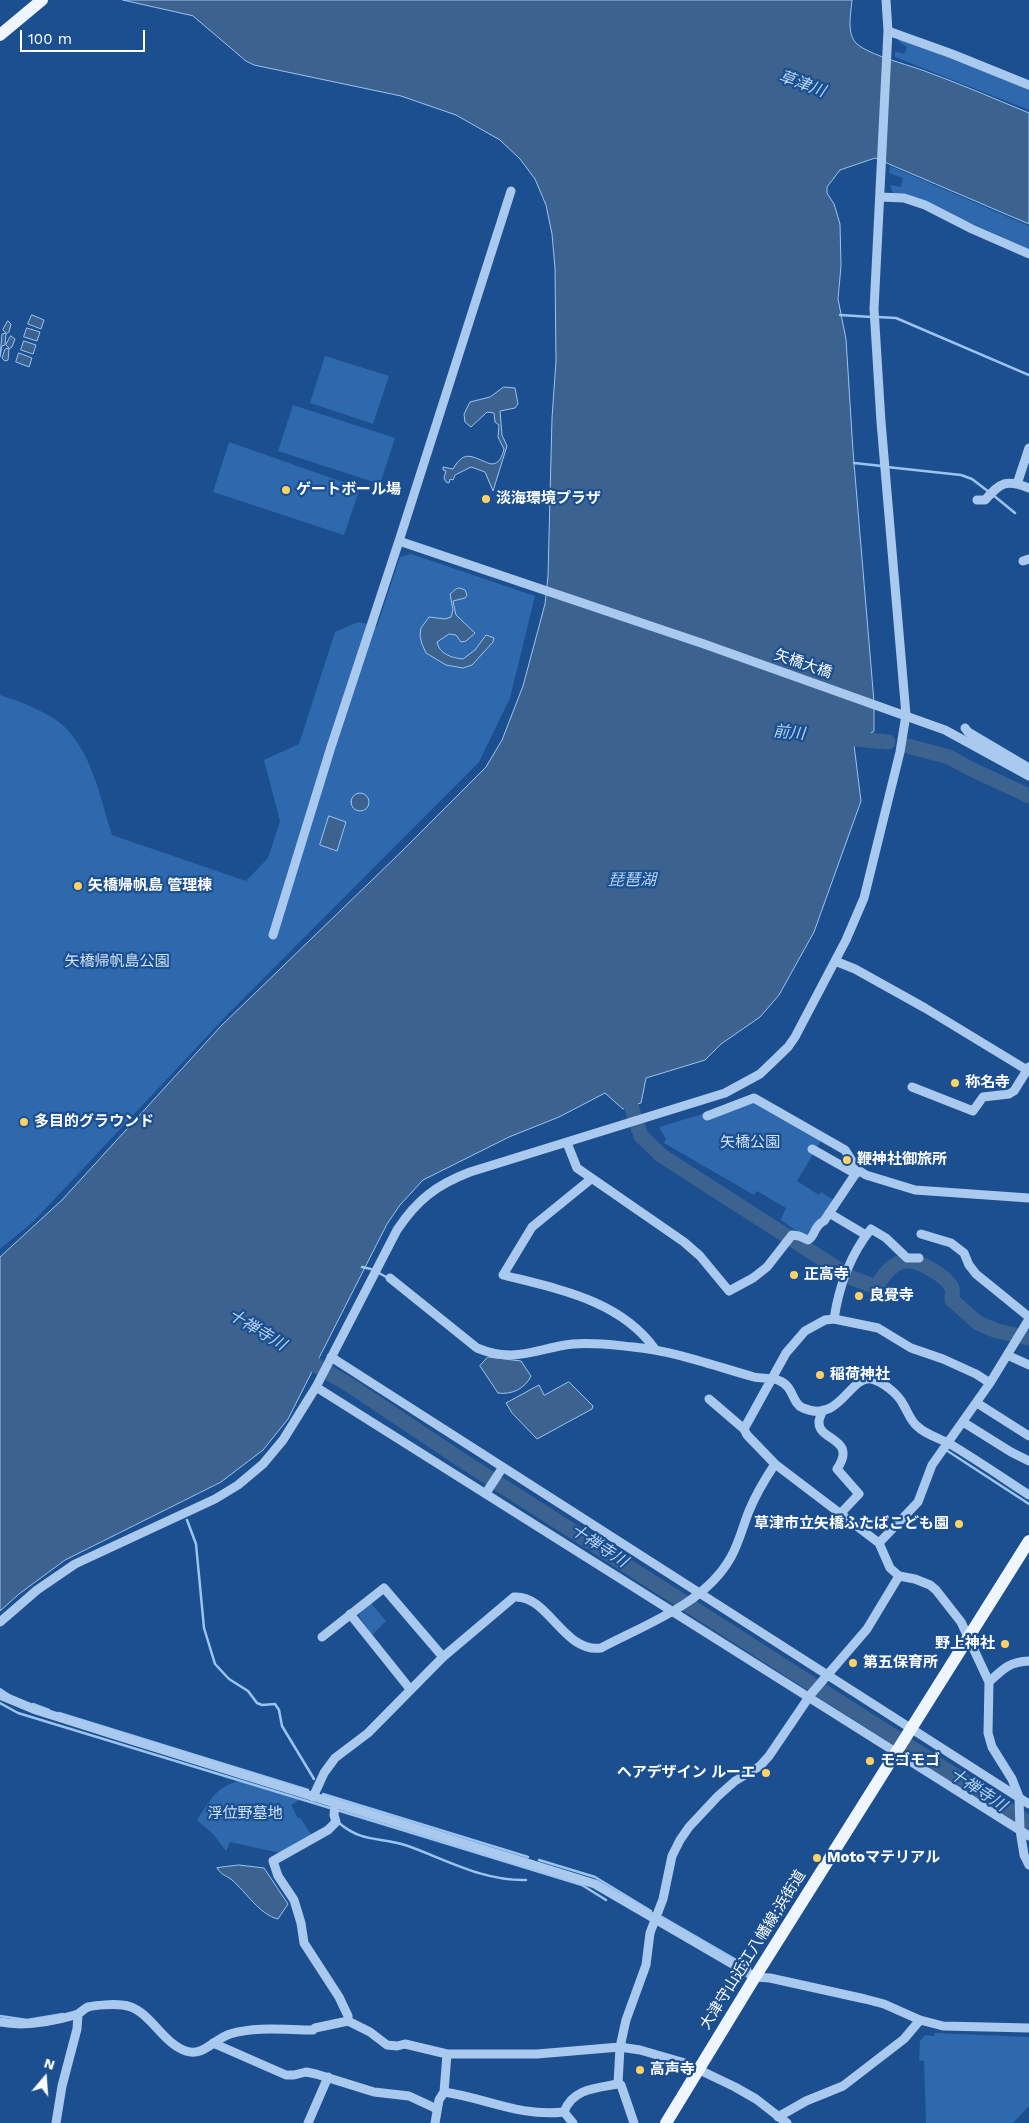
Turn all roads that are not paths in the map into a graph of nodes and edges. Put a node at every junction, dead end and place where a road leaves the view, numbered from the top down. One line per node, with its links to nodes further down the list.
1 (886, 0): 3 (street)
2 (41, 1): 4 (main road)
3 (890, 32): 5 (street); 6 (street); 8 (street)
4 (0, 35)
5 (1029, 80)
6 (1029, 85)
7 (510, 191): 14 (street)
8 (880, 196): 9 (street); 15 (street)
9 (1029, 254)
10 (1029, 448): 11 (street)
11 (1017, 484): 12 (street); 13 (street)
12 (1029, 488)
13 (977, 500)
14 (400, 541): 15 (street, 矢橋大橋); 19 (street)
15 (906, 716): 18 (street, 矢橋大橋); 20 (street)
16 (965, 728): 17 (street)
17 (1029, 768)
18 (1029, 776)
19 (273, 935)
20 (835, 961): 21 (street); 24 (street)
21 (1028, 1068): 22 (street)
22 (912, 1088)
23 (707, 1116): 26 (street)
24 (567, 1143): 27 (street); 38 (street)
25 (812, 1149): 26 (street)
26 (857, 1172): 28 (street); 29 (street)
27 (590, 1180): 29 (street); 36 (street)
28 (1029, 1198)
29 (830, 1213): 31 (street)
30 (921, 1234): 35 (street)
31 (866, 1235): 32 (street); 34 (street)
32 (919, 1258)
33 (390, 1278): 36 (street)
34 (834, 1318): 40 (street); 41 (street)
35 (1029, 1318): 37 (street)
36 (655, 1349): 40 (street)
37 (1007, 1355): 39 (street); 41 (street)
38 (331, 1359): 42 (street); 52 (street)
39 (1029, 1365)
40 (773, 1379): 45 (street); 47 (street)
41 (990, 1383): 44 (street)
42 (317, 1385): 53 (street); 62 (street)
43 (709, 1399): 47 (street)
44 (976, 1402): 46 (street); 48 (street)
45 (823, 1410): 49 (street); 55 (street)
46 (963, 1422): 49 (street); 50 (street)
47 (744, 1429): 51 (street)
48 (1029, 1436)
49 (948, 1443): 54 (street); 57 (street)
50 (1029, 1461)
51 (774, 1464): 55 (street); 59 (street)
52 (501, 1469): 53 (street); 59 (street)
53 (487, 1491): 60 (street)
54 (1029, 1495)
55 (840, 1514): 57 (street)
56 (1029, 1541): 64 (main road, 大津守山近江八幡線;浜街道)
57 (879, 1543): 58 (street)
58 (899, 1576): 64 (street); 67 (street)
59 (698, 1594): 60 (street); 67 (street)
60 (674, 1609): 65 (street); 71 (street)
61 (350, 1614): 63 (street); 65 (street); 69 (street)
62 (0, 1622)
63 (322, 1637)
64 (968, 1637): 68 (street); 72 (main road, 大津守山近江八幡線;浜街道)
65 (443, 1657): 69 (street)
66 (1029, 1661): 68 (street)
67 (826, 1676): 71 (street); 72 (street)
68 (989, 1682): 75 (street)
69 (410, 1689): 74 (street)
70 (0, 1695): 74 (street)
71 (811, 1695): 73 (street); 81 (street)
72 (910, 1729): 73 (main road, 大津守山近江八幡線;浜街道); 75 (street)
73 (898, 1750): 78 (street); 82 (main road, 大津守山近江八幡線;浜街道)
74 (313, 1797): 76 (street)
75 (1020, 1799): 77 (street); 78 (street)
76 (335, 1803): 81 (street); 84 (street)
77 (1029, 1804)
78 (1020, 1828): 79 (street); 80 (street)
79 (1029, 1836)
80 (1029, 1864)
81 (655, 1919): 82 (street); 89 (street)
82 (755, 1977): 85 (street); 91 (main road, 大津守山近江八幡線;浜街道)
83 (78, 2015): 86 (street); 88 (street); 98 (street)
84 (348, 2020): 88 (street); 90 (street)
85 (920, 2020): 87 (street); 97 (street)
86 (0, 2022)
87 (1029, 2028)
88 (213, 2043): 92 (street)
89 (620, 2047): 90 (street); 91 (street); 93 (street)
90 (447, 2054): 94 (street)
91 (698, 2069): 97 (street); 103 (main road, 大津守山近江八幡線;浜街道)
92 (328, 2078): 95 (street); 99 (street)
93 (618, 2084): 96 (street); 102 (street)
94 (444, 2092): 95 (street); 96 (street)
95 (437, 2109): 100 (street)
96 (564, 2112): 101 (street)
97 (778, 2116): 104 (street)
98 (56, 2123)
99 (308, 2123)
100 (435, 2123)
101 (573, 2123)
102 (634, 2123)
103 (666, 2123)
104 (787, 2123)

